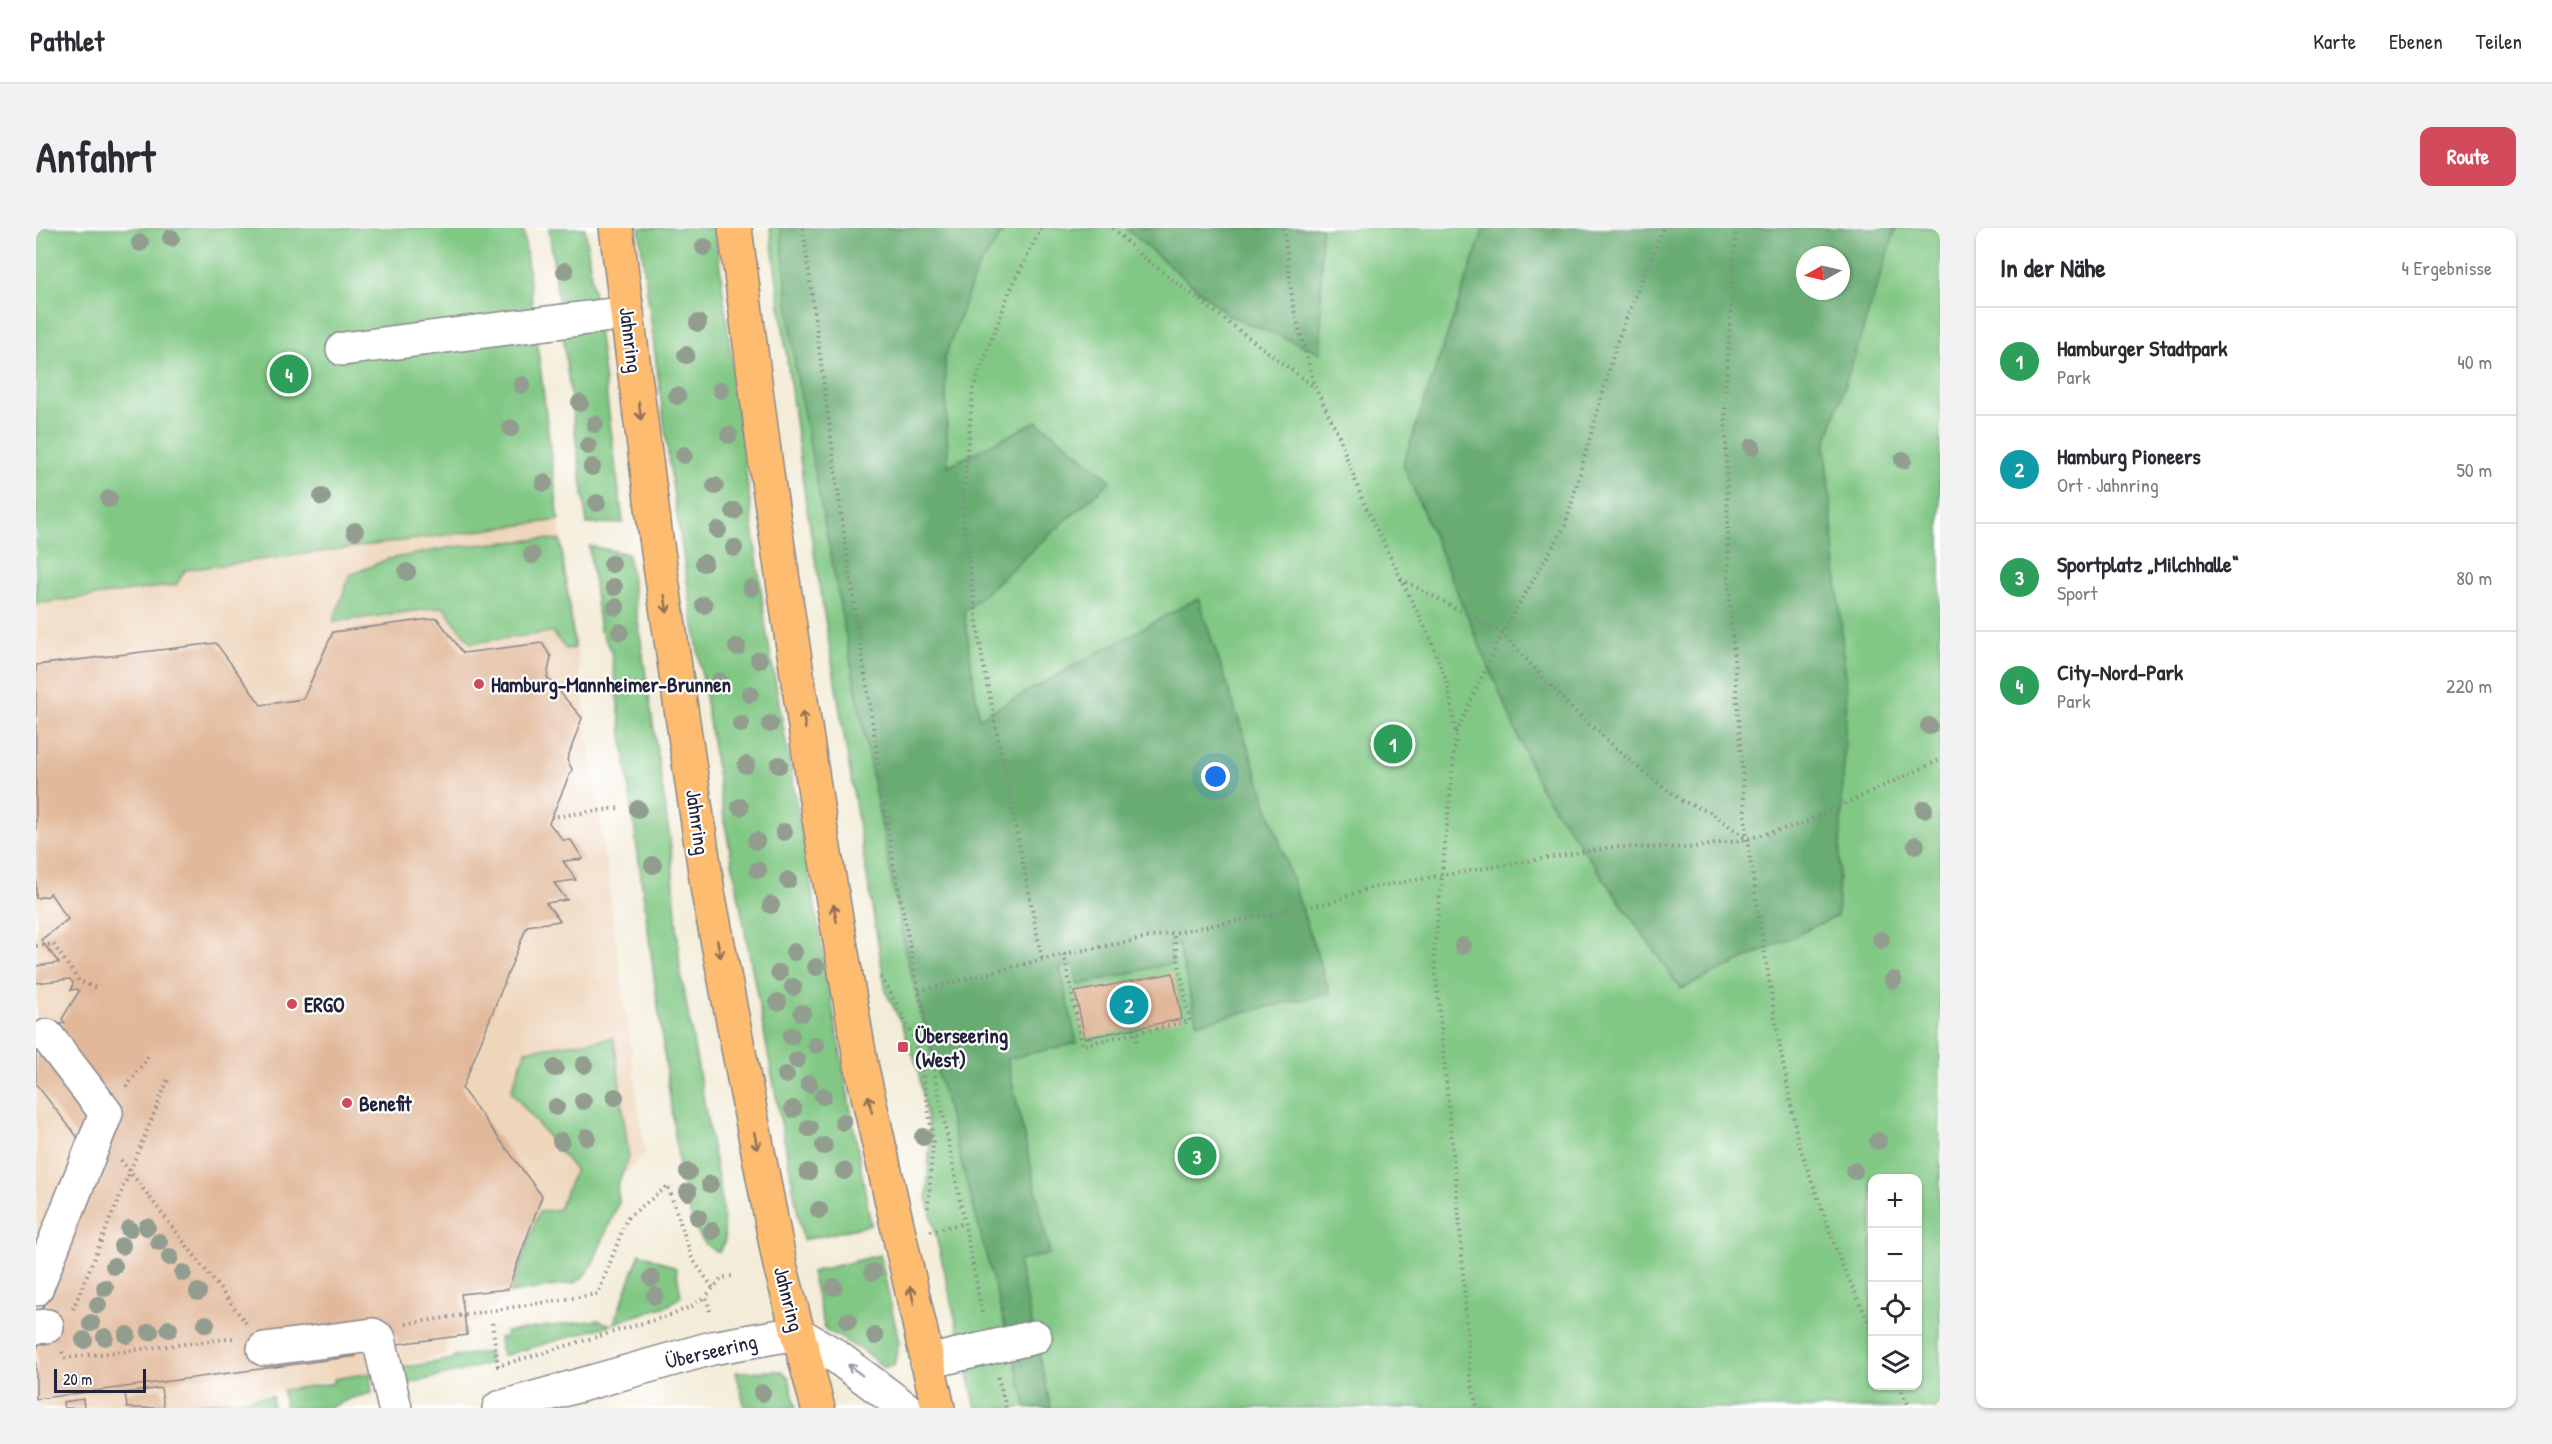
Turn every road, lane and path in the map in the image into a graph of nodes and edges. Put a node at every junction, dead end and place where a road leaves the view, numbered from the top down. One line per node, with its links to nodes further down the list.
1 (616, 228): 9 (main road, Jahnring)
2 (735, 228): 58 (main road, one-way to 2)
3 (803, 228): 26 (path)
4 (1041, 228): 23 (path)
5 (1113, 228): 11 (path)
6 (1284, 228): 11 (path)
7 (1664, 228): 13 (path)
8 (1736, 228): 18 (path)
9 (627, 313): 10 (lane); 53 (main road, Jahnring, one-way to 53)
10 (343, 349)
11 (1315, 387): 12 (path)
12 (1399, 578): 13 (path); 14 (path)
13 (1502, 633): 14 (path); 18 (path)
14 (1456, 734): 19 (path)
15 (1940, 760): 18 (path)
16 (619, 808): 17 (path)
17 (551, 818)
18 (1747, 839): 19 (path); 50 (path)
19 (1443, 876): 20 (path); 66 (path)
20 (1173, 933): 22 (path); 27 (path)
21 (36, 946): 25 (path)
22 (1064, 954): 23 (path); 27 (path)
23 (1042, 959): 26 (path)
24 (879, 973): 32 (path)
25 (96, 988)
26 (919, 992): 31 (path)
27 (1135, 1031): 29 (path)
28 (47, 1036): 35 (lane)
29 (1137, 1042)
30 (150, 1054): 34 (path)
31 (932, 1059): 32 (path); 38 (path)
32 (919, 1062): 37 (path)
33 (169, 1077): 36 (path)
34 (132, 1078)
35 (104, 1151): 36 (path); 45 (lane)
36 (130, 1171): 47 (path); 52 (path)
37 (928, 1213)
38 (965, 1223): 40 (path); 56 (path)
39 (927, 1224): 40 (path)
40 (929, 1231): 41 (path); 42 (path)
41 (921, 1233)
42 (932, 1242)
43 (732, 1275): 44 (path)
44 (714, 1288): 46 (path); 49 (path)
45 (36, 1289)
46 (706, 1296): 48 (path); 51 (path)
47 (228, 1300)
48 (710, 1311)
49 (464, 1316)
50 (1868, 1320)
51 (492, 1323)
52 (53, 1328): 55 (path)
53 (797, 1333): 61 (lane, Überseering); 62 (main road, Jahnring); 63 (lane, one-way to 53)
54 (1035, 1337): 56 (lane)
55 (220, 1340)
56 (989, 1347): 58 (lane); 65 (path)
57 (264, 1349): 60 (lane)
58 (927, 1362): 64 (main road)
59 (1901, 1390): 67 (path)
60 (395, 1408)
61 (499, 1408)
62 (818, 1408)
63 (905, 1408)
64 (938, 1408)
65 (1006, 1408)
66 (1477, 1408)
67 (1910, 1408)

